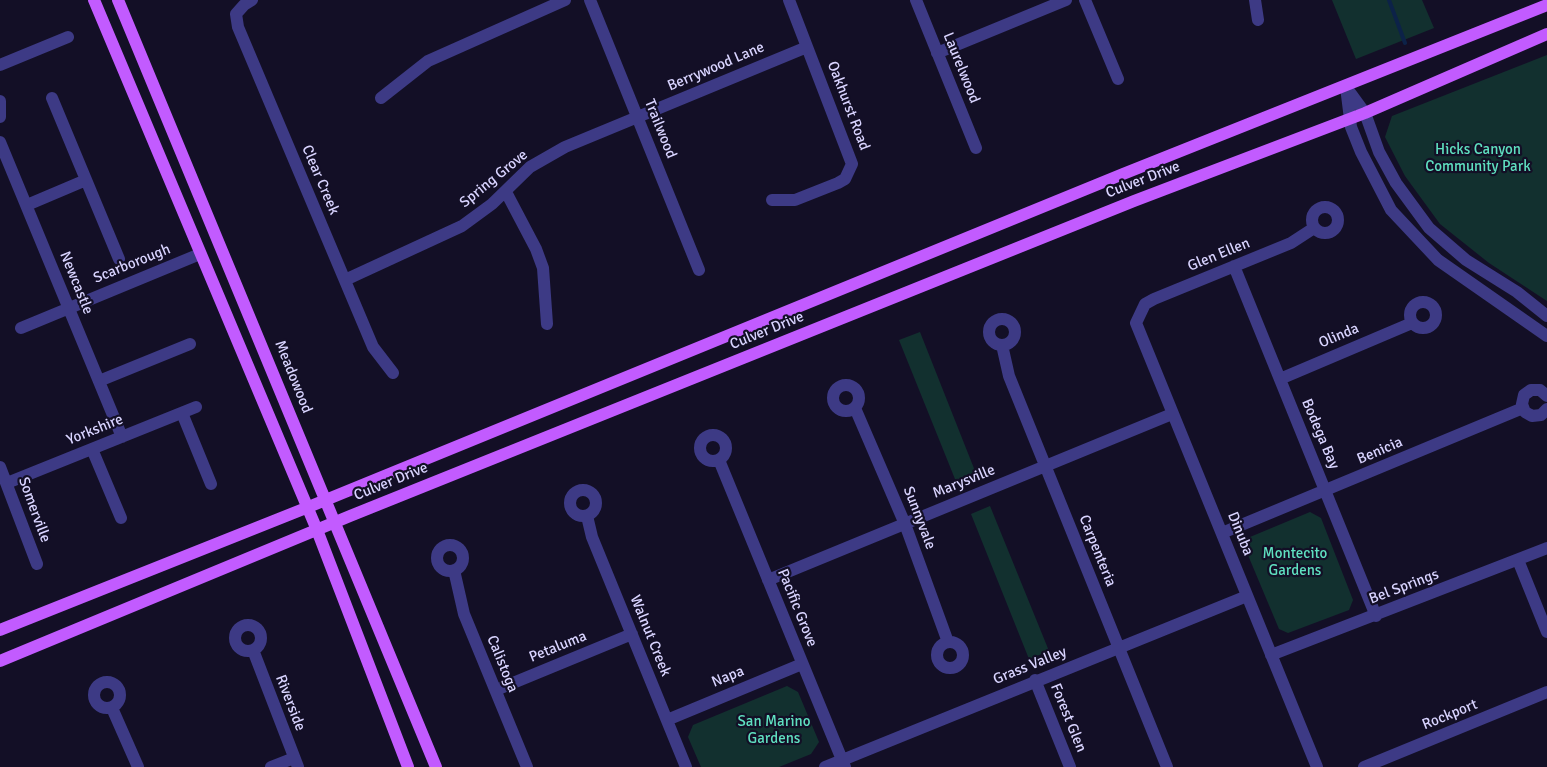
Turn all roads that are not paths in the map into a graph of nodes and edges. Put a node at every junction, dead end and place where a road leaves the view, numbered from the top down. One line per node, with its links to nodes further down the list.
1 (94, 0): 34 (main road)
2 (118, 0): 66 (main road, Meadowood)
3 (252, 0): 38 (street, Clear Creek)
4 (564, 0): 21 (street)
5 (590, 0): 25 (street, Trailwood)
6 (789, 0): 15 (street, Oakhurst Road)
7 (916, 0): 16 (street, Laurelwood)
8 (1066, 0): 16 (street)
9 (1085, 0): 18 (street)
10 (1255, 0): 12 (street)
11 (1547, 5): 19 (main road, Culver Drive)
12 (1258, 20)
13 (1547, 34): 23 (main road, Culver Drive)
14 (68, 37): 17 (street)
15 (807, 47): 25 (street, Berrywood Lane); 31 (street, Oakhurst Road)
16 (937, 53): 28 (street, Laurelwood)
17 (0, 65)
18 (1118, 79)
19 (1346, 86): 23 (street); 26 (street); 66 (main road, Culver Drive)
20 (52, 98): 29 (street)
21 (381, 98)
22 (0, 101): 24 (street)
23 (1364, 113): 26 (main road, Culver Drive); 41 (street)
24 (0, 117)
25 (638, 118): 30 (street, Spring Grove); 37 (street, Trailwood)
26 (1349, 118): 45 (street); 70 (main road, Culver Drive)
27 (0, 142): 32 (street, Newcastle)
28 (976, 148)
29 (86, 180): 32 (street); 35 (street)
30 (506, 192): 38 (street, Spring Grove); 43 (street)
31 (772, 200)
32 (27, 205): 39 (street, Newcastle)
33 (1314, 228): 36 (street, Glen Ellen)
34 (200, 254): 39 (street, Scarborough); 67 (main road)
35 (119, 259)
36 (1234, 266): 40 (street, Glen Ellen); 49 (street, Bodega Bay)
37 (700, 270)
38 (345, 280): 48 (street, Clear Creek)
39 (69, 307): 44 (street, Scarborough); 50 (street, Newcastle)
40 (1138, 313): 57 (street, Dinuba)
41 (1547, 316)
42 (1412, 323): 49 (street, Olinda)
43 (547, 324)
44 (21, 328)
45 (1547, 336)
46 (190, 344): 50 (street)
47 (1002, 345): 61 (street, Carpenteria)
48 (393, 373)
49 (1280, 380): 65 (street, Bodega Bay)
50 (99, 381): 58 (street, Newcastle)
51 (1547, 396): 54 (street)
52 (196, 407): 56 (street, Yorkshire)
53 (855, 408): 71 (street, Sunnyvale)
54 (1522, 408): 55 (street); 65 (street, Benicia)
55 (1547, 409)
56 (182, 413): 58 (street, Yorkshire); 64 (street)
57 (1172, 414): 61 (street, Marysville); 73 (street, Dinuba)
58 (122, 437): 59 (street, Yorkshire)
59 (92, 449): 63 (street, Yorkshire); 69 (street)
60 (719, 460): 78 (street, Pacific Grove)
61 (1045, 466): 71 (street, Marysville); 85 (street, Carpenteria)
62 (0, 467): 63 (street, Somerville)
63 (7, 483): 76 (street, Somerville)
64 (211, 484)
65 (1326, 491): 73 (street, Benicia); 80 (street, Bodega Bay)
66 (325, 499): 67 (main road, Culver Drive); 70 (main road, Meadowood)
67 (306, 508): 72 (main road); 81 (main road, Culver Drive)
68 (587, 516): 83 (street, Walnut Creek)
69 (121, 518)
70 (334, 522): 72 (main road, Culver Drive); 100 (main road, Meadowood)
71 (905, 524): 78 (street, Marysville); 84 (street, Sunnyvale)
72 (317, 530): 88 (main road, Culver Drive); 99 (main road)
73 (1222, 533): 79 (street, Dinuba)
74 (1547, 548): 75 (street, Bel Springs)
75 (1518, 560): 80 (street, Bel Springs); 82 (street)
76 (37, 564)
77 (454, 570): 91 (street, Calistoga)
78 (768, 580): 89 (street, Pacific Grove)
79 (1247, 596): 85 (street, Grass Valley); 87 (street, Dinuba)
80 (1376, 616): 87 (street, Bel Springs)
81 (0, 630)
82 (1547, 632)
83 (632, 634): 91 (street, Petaluma); 94 (street, Walnut Creek)
84 (948, 642)
85 (1119, 648): 90 (street, Grass Valley); 105 (street, Carpenteria)
86 (253, 650): 95 (street, Riverside)
87 (1272, 655): 106 (street, Dinuba)
88 (0, 661)
89 (802, 664): 94 (street, Napa); 96 (street, Pacific Grove)
90 (1035, 680): 96 (street, Grass Valley); 104 (street, Forest Glen)
91 (496, 690): 101 (street, Calistoga)
92 (1547, 692): 107 (street, Rockport)
93 (112, 708): 97 (street)
94 (667, 720): 102 (street, Walnut Creek)
95 (296, 762): 98 (street)
96 (843, 764): 103 (street, Grass Valley)
97 (138, 767)
98 (271, 767)
99 (408, 767)
100 (436, 767)
101 (528, 767)
102 (686, 767)
103 (825, 767)
104 (1070, 767)
105 (1167, 767)
106 (1318, 767)
107 (1364, 767)

